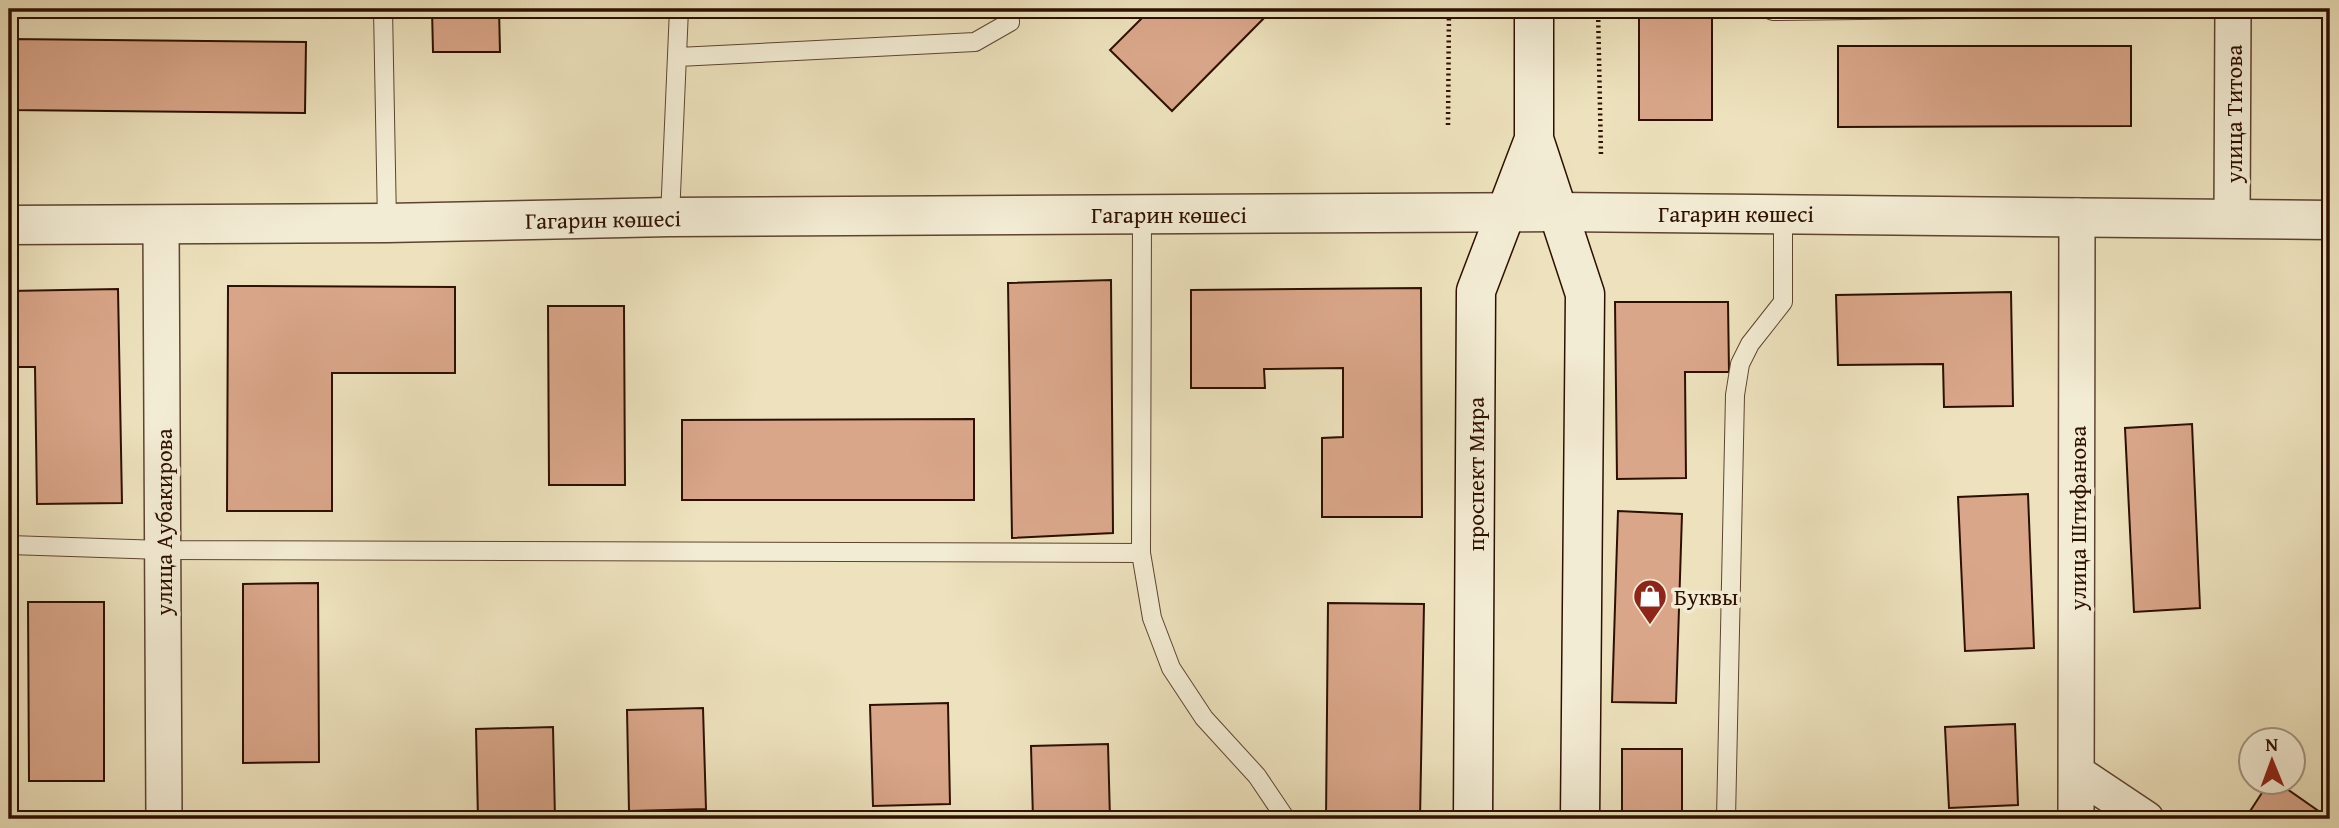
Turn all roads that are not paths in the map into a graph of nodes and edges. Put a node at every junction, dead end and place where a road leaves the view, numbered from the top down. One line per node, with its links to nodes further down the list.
1 (9, 9): 2 (lane)
2 (25, 9)
3 (383, 9): 20 (lane)
4 (679, 9): 10 (lane)
5 (1009, 9): 10 (lane)
6 (1534, 9): 11 (street, проспект Мира)
7 (1768, 9): 8 (lane)
8 (1941, 9)
9 (2233, 9): 18 (street, улица Титова)
10 (678, 57): 17 (lane)
11 (1534, 139): 12 (street, проспект Мира); 13 (street, проспект Мира)
12 (1558, 212): 13 (street, Гагарин көшесі); 14 (street, Гагарин көшесі); 30 (street, проспект Мира)
13 (1506, 213): 15 (street, Гагарин көшесі); 29 (street, проспект Мира)
14 (1783, 213): 16 (street, Гагарин көшесі); 31 (lane)
15 (1142, 214): 17 (street, Гагарин көшесі); 25 (lane)
16 (2077, 216): 18 (street, Гагарин көшесі); 26 (street, улица Штифанова)
17 (670, 217): 20 (street, Гагарин көшесі)
18 (2232, 220): 19 (street, Гагарин көшесі)
19 (2330, 220)
20 (387, 223): 22 (street, Гагарин көшесі)
21 (9, 225): 22 (street, Гагарин көшесі)
22 (161, 225): 24 (street, улица Аубакирова)
23 (9, 545): 24 (lane)
24 (163, 550): 25 (lane); 27 (street, улица Аубакирова)
25 (1141, 553): 28 (lane)
26 (2077, 773): 32 (street, улица Штифанова); 33 (street)
27 (164, 819)
28 (1286, 819)
29 (1473, 819)
30 (1580, 819)
31 (1726, 819)
32 (2077, 819)
33 (2146, 819)

